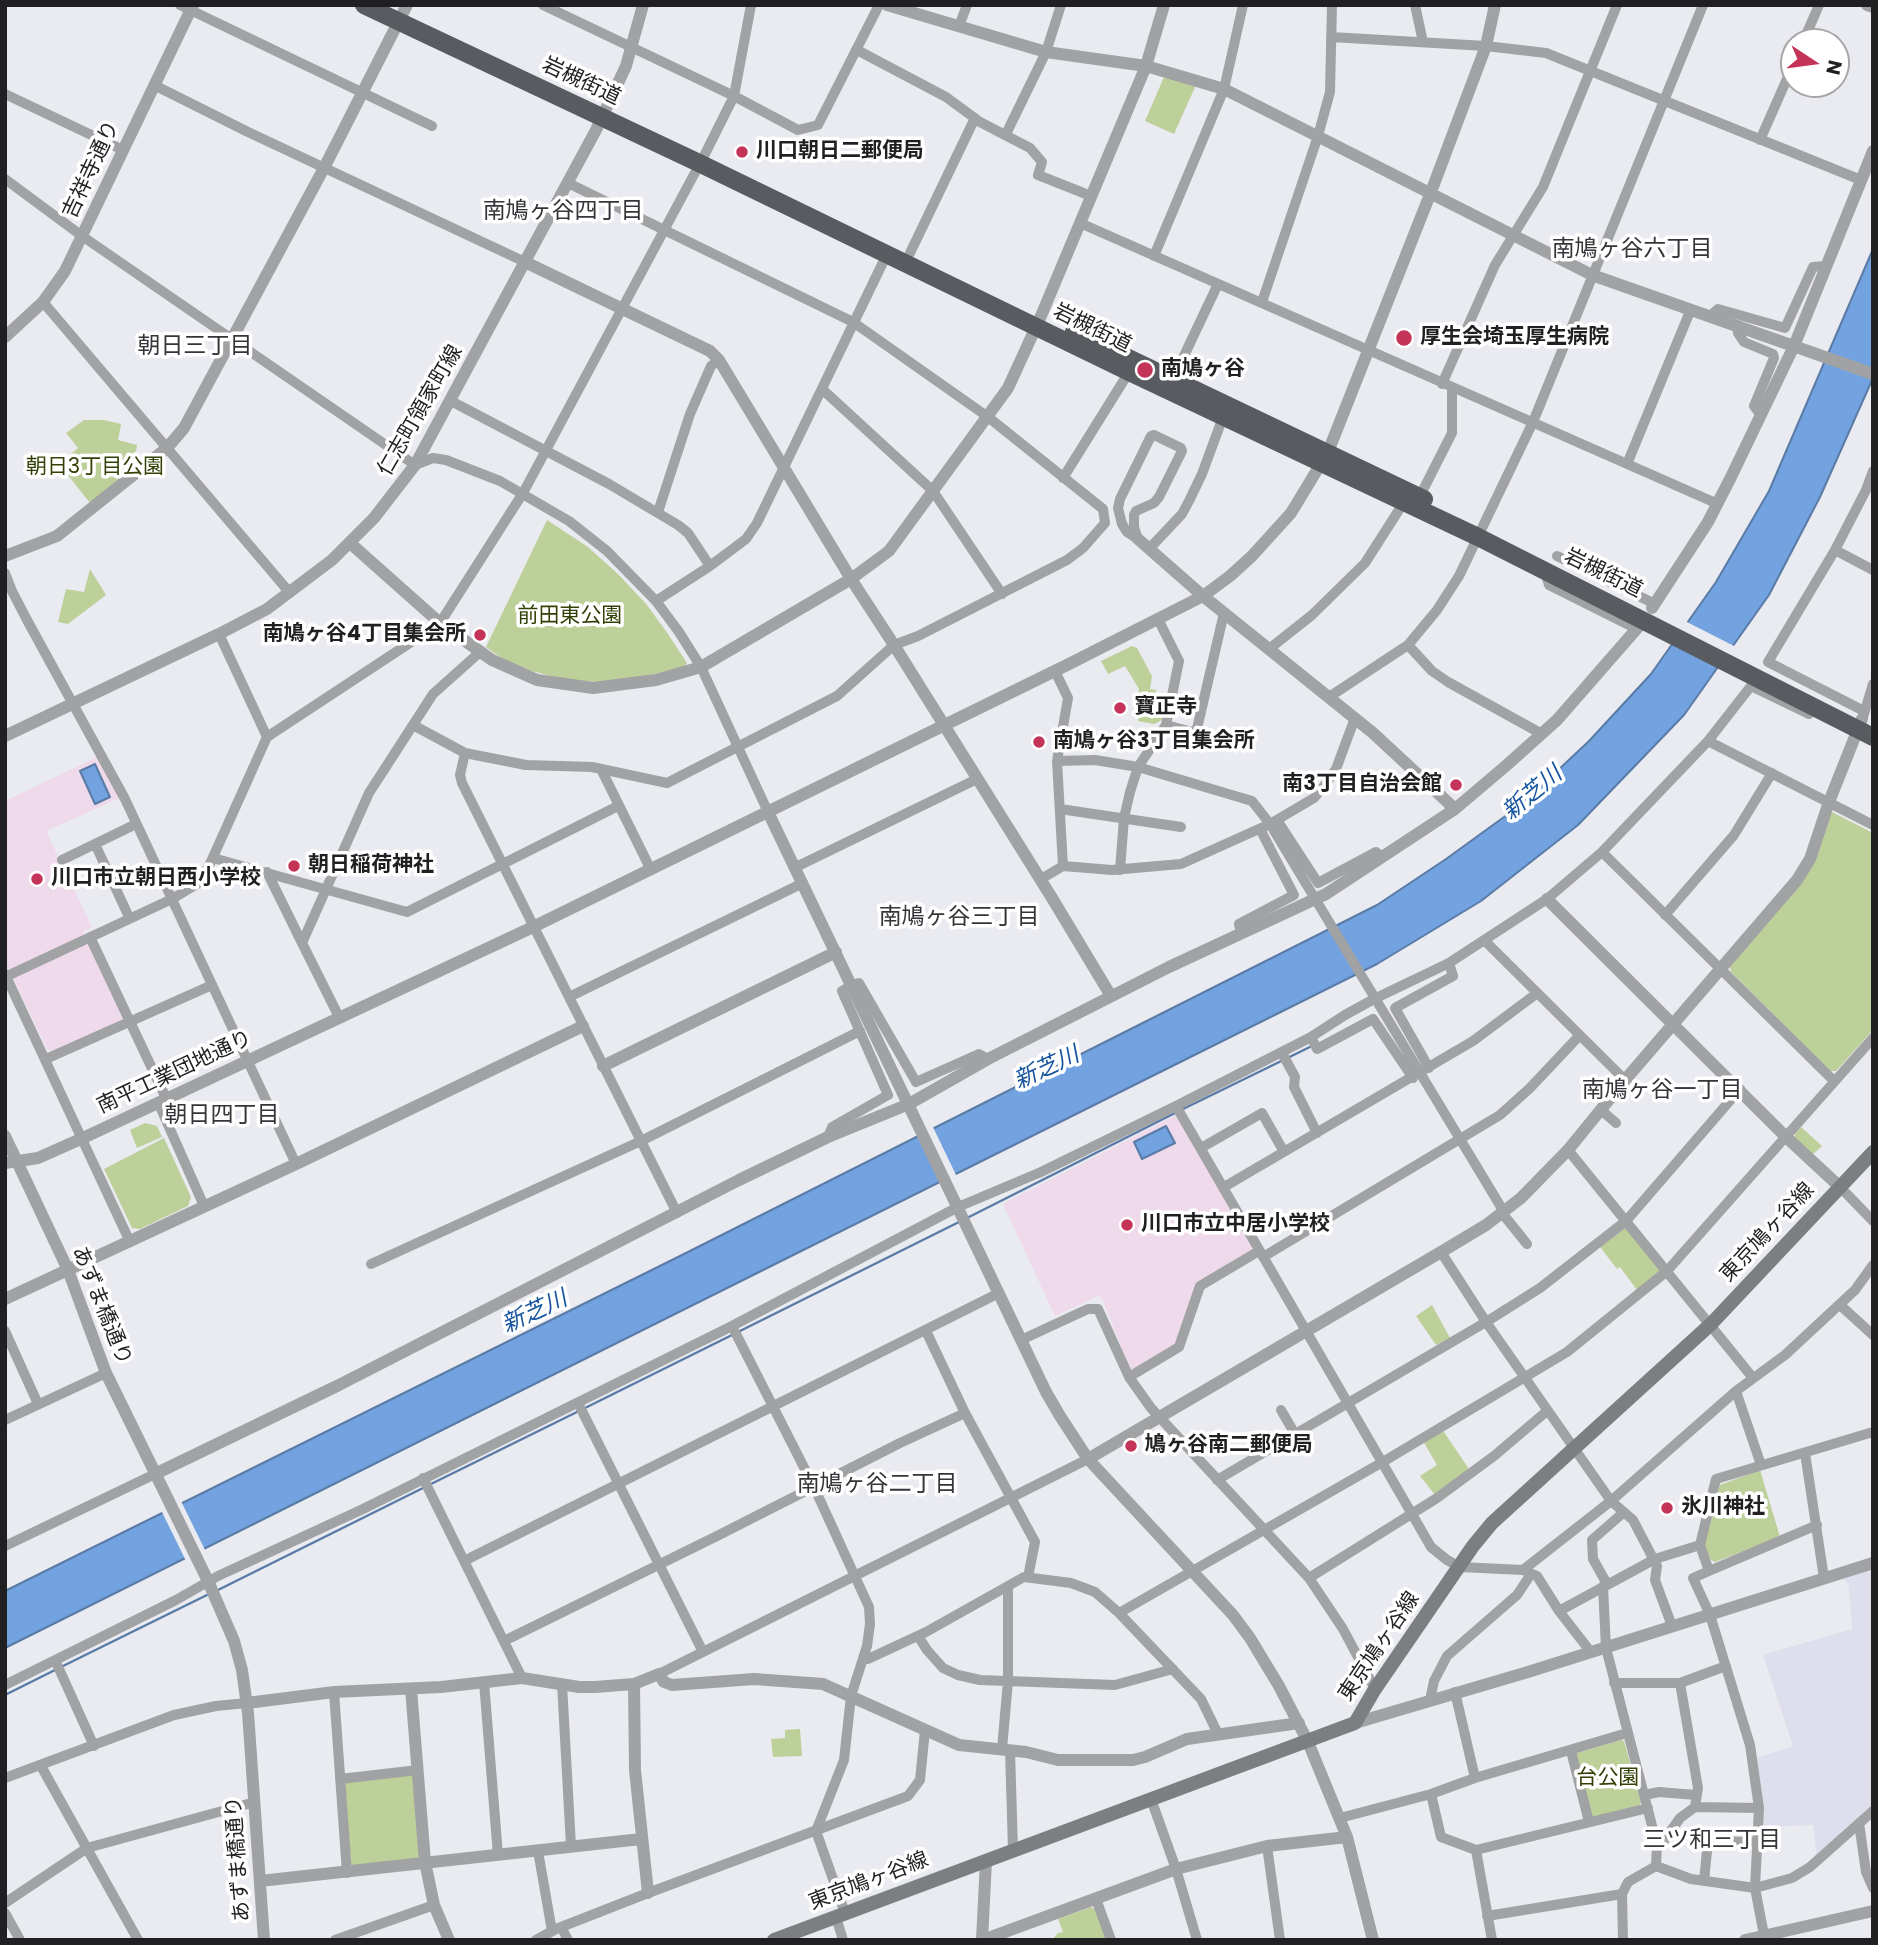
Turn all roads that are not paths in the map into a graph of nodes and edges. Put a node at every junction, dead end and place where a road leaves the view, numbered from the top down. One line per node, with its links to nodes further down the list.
1 (364, 5): 21 (highway, 岩槻街道)
2 (543, 5): 22 (street)
3 (569, 5): 22 (street)
4 (643, 5): 28 (street, 仁志町領家町線)
5 (751, 5): 38 (street)
6 (879, 5): 29 (street)
7 (887, 5): 23 (street)
8 (967, 5): 23 (street)
9 (1061, 5): 30 (street)
10 (1164, 5): 31 (street)
11 (1243, 5): 34 (street)
12 (1332, 5): 25 (street)
13 (1415, 5): 26 (street)
14 (1495, 5): 27 (street, 南平工業団地通り)
15 (1616, 5): 32 (street)
16 (1703, 5): 39 (street)
17 (1819, 5): 24 (street)
18 (1867, 5): 20 (street)
19 (188, 7): 33 (street, 吉祥寺通り); 35 (street)
20 (1873, 7)
21 (400, 11): 35 (street); 40 (highway, 岩槻街道)
22 (567, 17): 28 (street)
23 (959, 26): 30 (street)
24 (1809, 28)
25 (1331, 37): 26 (street); 44 (street)
26 (1423, 42): 27 (street)
27 (1486, 46): 32 (street); 53 (street, 南平工業団地通り)
28 (631, 48): 38 (street); 40 (street, 仁志町領家町線)
29 (857, 50): 38 (street); 41 (street)
30 (1046, 52): 31 (street); 43 (street)
31 (1146, 66): 34 (street); 54 (street)
32 (1590, 71): 39 (street); 57 (street)
33 (154, 85): 46 (street, 吉祥寺通り); 49 (street)
34 (1224, 89): 44 (street); 61 (street)
35 (364, 92): 42 (street); 49 (street)
36 (5, 94): 46 (street)
37 (1780, 95): 45 (street)
38 (734, 96): 48 (street)
39 (1664, 102): 45 (street); 64 (street)
40 (605, 113): 48 (highway, 岩槻街道); 52 (street, 仁志町領家町線)
41 (975, 118): 43 (street); 59 (street)
42 (432, 126)
43 (1006, 134): 54 (street)
44 (1318, 136): 53 (street); 67 (street)
45 (1760, 140): 51 (street)
46 (123, 150): 58 (street, 吉祥寺通り)
47 (1873, 151): 51 (street)
48 (702, 159): 56 (street); 59 (highway, 岩槻街道); 60 (highway, 岩槻街道)
49 (324, 169): 62 (street); 75 (street)
50 (5, 178): 58 (street)
51 (1861, 180): 63 (street)
52 (568, 183): 56 (street); 62 (street, 仁志町領家町線)
53 (1431, 192): 57 (street); 77 (street, 南平工業団地通り)
54 (1091, 197): 55 (street)
55 (1080, 223): 61 (street); 71 (street)
56 (664, 229): 68 (street); 72 (street)
57 (1514, 234): 64 (street); 82 (street)
58 (82, 236): 66 (street, 吉祥寺通り); 75 (street)
59 (910, 253): 71 (highway, 岩槻街道)
60 (887, 254): 71 (highway, 岩槻街道); 72 (street)
61 (1154, 256): 65 (street)
62 (525, 262): 68 (street); 84 (street, 仁志町領家町線)
63 (1825, 266): 70 (street); 76 (street)
64 (1592, 275): 69 (street); 88 (street)
65 (1218, 284): 67 (street); 81 (street)
66 (43, 302): 74 (street, 吉祥寺通り); 89 (street)
67 (1262, 302): 77 (street)
68 (621, 309): 78 (street); 90 (street)
69 (1691, 309): 70 (street); 92 (street)
70 (1710, 316): 73 (street)
71 (1039, 321): 79 (highway, 岩槻街道); 81 (highway, 岩槻街道); 86 (street)
72 (853, 322): 83 (street); 86 (street)
73 (1737, 325): 76 (street); 85 (street)
74 (5, 337)
75 (233, 339): 89 (street); 93 (street)
76 (1798, 347): 80 (street); 85 (street)
77 (1369, 351): 82 (street); 91 (street, 南平工業団地通り)
78 (719, 360): 94 (street); 103 (street)
79 (1129, 372): 87 (highway, 岩槻街道); 96 (street)
80 (1873, 374)
81 (1173, 379): 91 (highway, 岩槻街道)
82 (1447, 386): 88 (street); 100 (street)
83 (822, 389): 94 (street); 97 (street)
84 (451, 401): 90 (street); 93 (street, 仁志町領家町線)
85 (1760, 414): 101 (street)
86 (988, 417): 96 (street); 97 (street)
87 (1223, 417): 91 (highway, 岩槻街道); 107 (street)
88 (1533, 422): 92 (street); 104 (street)
89 (167, 448): 109 (street); 115 (street)
90 (544, 450): 98 (street); 103 (street)
91 (1325, 458): 100 (highway, 岩槻街道); 117 (street, 南平工業団地通り)
92 (1627, 464): 101 (street)
93 (415, 466): 98 (street); 106 (street, 仁志町領家町線)
94 (785, 469): 111 (street); 114 (street)
95 (1873, 471): 108 (street)
96 (1063, 478): 116 (street)
97 (933, 491): 114 (street); 116 (street)
98 (523, 493): 118 (street); 122 (street)
99 (1120, 499): 102 (street); 102 (street); 105 (street)
100 (1412, 499): 104 (highway, 岩槻街道); 126 (street)
101 (1718, 504): 120 (street)
102 (1136, 511): 105 (street)
103 (658, 512): 111 (street)
104 (1480, 533): 120 (highway, 岩槻街道); 120 (highway, 岩槻街道); 125 (street)
105 (1138, 539): 107 (street)
106 (350, 543): 115 (street, 仁志町領家町線); 122 (street)
107 (1149, 549): 117 (street)
108 (1836, 550): 112 (street); 137 (street)
109 (5, 556)
110 (1557, 556): 120 (street)
111 (710, 566): 118 (street)
112 (1873, 570)
113 (5, 573): 132 (street)
114 (851, 579): 124 (street); 128 (street)
115 (290, 593): 123 (street, 仁志町領家町線)
116 (1002, 594): 124 (street)
117 (1203, 596): 119 (street); 121 (street, 南平工業団地通り)
118 (656, 601): 128 (street)
119 (1224, 613): 126 (street); 134 (street)
120 (1650, 618): 137 (highway, 岩槻街道); 138 (street)
121 (1158, 619): 129 (street, 南平工業団地通り); 134 (street)
122 (440, 623): 127 (street); 140 (street)
123 (219, 634): 132 (street, 仁志町領家町線); 140 (street)
124 (894, 645): 135 (street); 142 (street)
125 (1408, 645): 131 (street); 138 (street)
126 (1269, 649): 131 (street)
127 (480, 652): 128 (street); 136 (street)
128 (701, 667): 142 (street)
129 (1055, 671): 135 (street, 南平工業団地通り); 144 (street)
130 (1873, 684): 137 (street)
131 (1329, 697): 133 (street)
132 (73, 705): 139 (street, 仁志町領家町線); 155 (street)
133 (1354, 718): 152 (street); 156 (street)
134 (1166, 724): 145 (street)
135 (943, 725): 148 (street); 153 (street, 南平工業団地通り)
136 (413, 726): 143 (street); 172 (street)
137 (1864, 726): 141 (street); 149 (street)
138 (1542, 734): 152 (street)
139 (5, 736)
140 (267, 737): 161 (street)
141 (1708, 741): 147 (street); 160 (street)
142 (739, 747): 146 (street); 153 (street)
143 (465, 752): 146 (street); 164 (street)
144 (1058, 761): 145 (street); 151 (street)
145 (1138, 768): 154 (street); 156 (street)
146 (601, 769): 150 (street)
147 (1772, 773): 149 (street); 176 (street)
148 (977, 779): 166 (street); 170 (street)
149 (1829, 802): 157 (street); 185 (street)
150 (618, 806): 164 (street); 167 (street)
151 (1059, 809): 154 (street); 165 (street)
152 (1455, 809): 162 (street)
153 (768, 812): 166 (street); 167 (street, 南平工業団地通り)
154 (1124, 818): 158 (street); 168 (street)
155 (136, 824): 159 (street); 173 (street)
156 (1269, 824): 162 (street); 168 (street); 175 (street); 179 (street)
157 (1873, 825)
158 (1181, 827)
159 (95, 844): 163 (street); 177 (street)
160 (1602, 852): 174 (street); 176 (street)
161 (213, 858): 169 (street); 173 (street)
162 (1383, 858): 175 (street)
163 (62, 860)
164 (503, 865): 172 (street); 178 (street)
165 (1063, 866): 168 (street); 170 (street)
166 (796, 867): 171 (street)
167 (651, 870): 178 (street, 南平工業団地通り)
168 (1121, 870)
169 (267, 872): 172 (street); 182 (street)
170 (1041, 879): 190 (street)
171 (803, 883): 183 (street); 191 (street)
172 (326, 890): 182 (street)
173 (172, 899): 177 (street); 187 (street)
174 (1547, 899): 181 (street); 195 (street)
175 (1315, 901): 179 (street); 192 (street)
176 (1665, 915): 185 (street)
177 (129, 917): 180 (street)
178 (533, 927): 191 (street); 193 (street, 南平工業団地通り)
179 (1241, 933): 190 (street)
180 (90, 937): 186 (street); 194 (street)
181 (1485, 942): 184 (street); 189 (street)
182 (302, 943): 193 (street)
183 (836, 952): 188 (street); 205 (street)
184 (1449, 963): 192 (street); 206 (street)
185 (1721, 969): 195 (street); 208 (street)
186 (6, 976): 202 (street)
187 (212, 985): 194 (street); 203 (street)
188 (852, 985): 197 (street); 204 (street); 211 (street)
189 (1536, 994): 198 (street); 206 (street)
190 (1111, 996): 204 (street)
191 (569, 997): 196 (street)
192 (1374, 999): 199 (street); 206 (street)
193 (339, 1017): 203 (street, 南平工業団地通り)
194 (130, 1021): 202 (street); 210 (street)
195 (1674, 1024): 207 (street); 209 (street)
196 (583, 1026): 205 (street); 227 (street)
197 (860, 1031): 218 (street); 221 (street)
198 (1579, 1036): 207 (street); 220 (street)
199 (1311, 1037): 201 (street); 206 (street)
200 (1873, 1038): 208 (street)
201 (1282, 1053): 212 (street); 215 (street)
202 (46, 1059): 219 (street)
203 (248, 1059): 210 (street, 南平工業団地通り); 227 (street)
204 (988, 1059): 211 (street)
205 (603, 1066): 221 (street)
206 (1421, 1073): 215 (street); 220 (street)
207 (1625, 1080): 213 (street)
208 (1834, 1081): 217 (street)
209 (1740, 1089): 217 (street); 234 (street)
210 (162, 1100): 219 (street, 南平工業団地通り); 231 (street)
211 (910, 1106): 218 (street); 230 (street)
212 (1177, 1106): 222 (street); 230 (street)
213 (1601, 1110): 214 (street); 223 (street)
214 (1616, 1124)
215 (1317, 1133): 224 (street)
216 (5, 1136): 226 (street, あずま橋通り)
217 (1786, 1136): 229 (street); 243 (street)
218 (828, 1137): 233 (street)
219 (83, 1138): 226 (street, 南平工業団地通り); 236 (street)
220 (1461, 1140): 232 (street); 239 (street)
221 (641, 1141): 233 (street); 240 (street)
222 (1200, 1148): 224 (street); 228 (street)
223 (1568, 1150): 232 (street); 234 (street)
224 (1284, 1152): 228 (street)
225 (1873, 1152): 229 (main road, 東京鳩ヶ谷線)
226 (11, 1163): 242 (street, あずま橋通り)
227 (296, 1164): 231 (street)
228 (1224, 1187): 239 (street)
229 (1839, 1187): 235 (street); 248 (main road, 東京鳩ヶ谷線)
230 (956, 1204): 244 (street); 249 (street)
231 (204, 1206): 236 (street)
232 (1503, 1212): 237 (street); 238 (street)
233 (677, 1213): 276 (street)
234 (1626, 1221): 243 (street); 247 (street)
235 (1873, 1221)
236 (131, 1242): 242 (street)
237 (1527, 1244)
238 (1441, 1252): 247 (street); 252 (street)
239 (1261, 1254): 252 (street); 256 (street)
240 (371, 1264)
241 (1873, 1265): 246 (street)
242 (68, 1270): 245 (street); 255 (street, あずま橋通り)
243 (1667, 1271): 248 (street); 257 (street)
244 (999, 1293): 251 (street); 254 (street)
245 (5, 1299)
246 (1839, 1305): 253 (street); 258 (street)
247 (1486, 1322): 257 (street); 262 (street)
248 (1712, 1324): 258 (street); 271 (main road, 東京鳩ヶ谷線)
249 (732, 1326): 260 (street); 263 (street)
250 (5, 1331): 261 (street)
251 (926, 1331): 263 (street); 266 (street)
252 (1306, 1331): 262 (street); 267 (street)
253 (1873, 1335)
254 (1021, 1340): 256 (street); 273 (street)
255 (106, 1373): 261 (street); 276 (street, あずま橋通り)
256 (1129, 1377): 267 (street)
257 (1525, 1378): 265 (street); 274 (street)
258 (1753, 1378): 259 (street)
259 (1735, 1391): 275 (street); 282 (street)
260 (578, 1403): 277 (street); 279 (street)
261 (38, 1404): 268 (street)
262 (1347, 1405): 270 (street); 274 (street)
263 (772, 1407): 279 (street); 280 (street)
264 (1282, 1410): 270 (street)
265 (1547, 1411): 271 (street); 284 (street)
266 (965, 1413): 280 (street); 281 (street)
267 (1158, 1416): 273 (street); 278 (street)
268 (5, 1420)
269 (1873, 1432): 272 (street)
270 (1295, 1434): 278 (street)
271 (1574, 1448): 282 (street); 293 (main road, 東京鳩ヶ谷線)
272 (1805, 1453): 275 (street); 285 (street)
273 (1088, 1459): 281 (street); 296 (street)
274 (1381, 1463): 284 (street); 286 (street)
275 (1761, 1465): 287 (street)
276 (155, 1474): 288 (street); 298 (street, あずま橋通り)
277 (424, 1479): 290 (street); 298 (street)
278 (1217, 1480): 286 (street)
279 (618, 1485): 290 (street); 292 (street)
280 (814, 1487): 292 (street); 297 (street)
281 (1009, 1497): 297 (street); 299 (street)
282 (1611, 1501): 283 (street); 295 (street)
283 (1625, 1513): 289 (street); 302 (street)
284 (1411, 1516): 293 (street); 300 (street)
285 (1817, 1525): 294 (street); 301 (street)
286 (1265, 1529): 296 (street); 300 (street)
287 (1700, 1545): 289 (street); 294 (street)
288 (5, 1546)
289 (1654, 1559): 302 (street); 307 (street)
290 (464, 1561): 309 (street)
291 (1873, 1563): 301 (street)
292 (658, 1565): 309 (street); 312 (street)
293 (1460, 1567): 295 (street); 327 (main road, 東京鳩ヶ谷線)
294 (1709, 1571): 306 (street)
295 (1527, 1572): 304 (street); 331 (street)
296 (1193, 1573): 305 (street); 333 (street)
297 (856, 1574): 312 (street); 313 (street)
298 (206, 1577): 314 (street); 332 (street, あずま橋通り)
299 (1028, 1577): 303 (street); 305 (street)
300 (1309, 1578): 327 (street)
301 (1824, 1578): 306 (street)
302 (1605, 1585): 304 (street); 310 (street)
303 (1007, 1586): 308 (street); 319 (street)
304 (1559, 1611): 311 (street)
305 (1119, 1614): 316 (street)
306 (1710, 1615): 307 (street); 315 (street)
307 (1672, 1626): 310 (street)
308 (918, 1636): 313 (street); 319 (street)
309 (504, 1641): 318 (street)
310 (1606, 1648): 311 (street); 321 (street)
311 (1590, 1651): 329 (street)
312 (703, 1652): 317 (street)
313 (863, 1658): 330 (street)
314 (55, 1660): 325 (street); 339 (street)
315 (1726, 1666): 322 (street); 354 (street)
316 (1172, 1669): 319 (street); 337 (street)
317 (659, 1674): 324 (street); 330 (street)
318 (522, 1678): 320 (street); 323 (street)
319 (1008, 1681): 340 (street)
320 (484, 1682): 326 (street); 370 (street)
321 (1614, 1683): 322 (street); 336 (street)
322 (1680, 1683): 349 (street)
323 (562, 1684): 324 (street); 364 (street)
324 (634, 1684): 361 (street)
325 (5, 1685)
326 (411, 1689): 328 (street); 343 (street)
327 (1375, 1689): 334 (main road, 東京鳩ヶ谷線)
328 (334, 1692): 332 (street); 346 (street)
329 (1455, 1692): 331 (street); 345 (street)
330 (851, 1696): 335 (street); 359 (street)
331 (1430, 1700): 334 (street)
332 (247, 1703): 339 (street); 351 (street, あずま橋通り)
333 (1299, 1723): 337 (street); 338 (street)
334 (1355, 1723): 338 (main road, 東京鳩ヶ谷線)
335 (925, 1730): 340 (street); 359 (street)
336 (1627, 1733): 341 (street); 348 (street)
337 (1218, 1734): 340 (street)
338 (1308, 1742): 350 (main road, 東京鳩ヶ谷線); 356 (street)
339 (93, 1746): 342 (street)
340 (1006, 1750): 367 (street)
341 (1571, 1751): 345 (street); 357 (street)
342 (41, 1766): 344 (street); 366 (street)
343 (418, 1770): 346 (street); 372 (street)
344 (5, 1778)
345 (1475, 1778): 347 (street)
346 (340, 1779): 375 (street)
347 (1431, 1794): 356 (street); 368 (street)
348 (1644, 1795): 349 (street); 353 (street)
349 (1696, 1795): 352 (street)
350 (1151, 1799): 367 (main road, 東京鳩ヶ谷線); 374 (street)
351 (255, 1802): 366 (street); 376 (street, あずま橋通り)
352 (1695, 1807): 354 (street); 363 (street)
353 (1648, 1808): 357 (street); 363 (street)
354 (1759, 1808): 362 (street)
355 (1873, 1811): 358 (street)
356 (1340, 1818): 360 (street)
357 (1590, 1822): 368 (street)
358 (1859, 1822): 378 (street); 379 (street)
359 (816, 1831): 380 (street); 387 (street)
360 (1348, 1837): 365 (street); 404 (street)
361 (641, 1839): 364 (street); 380 (street)
362 (1757, 1842): 377 (street); 378 (street)
363 (1657, 1845): 373 (street)
364 (570, 1846): 369 (street)
365 (1267, 1846): 374 (street); 403 (street)
366 (87, 1848): 383 (street); 393 (street)
367 (1013, 1850): 371 (main road, 東京鳩ヶ谷線)
368 (1476, 1850): 388 (street)
369 (538, 1851): 370 (street); 389 (street)
370 (498, 1855): 372 (street)
371 (986, 1861): 387 (main road, 東京鳩ヶ谷線); 400 (street)
372 (425, 1862): 375 (street); 384 (street)
373 (1656, 1866): 377 (street); 381 (street)
374 (1176, 1869): 382 (street); 402 (street)
375 (347, 1873): 376 (street)
376 (260, 1881): 394 (street, あずま橋通り)
377 (1704, 1881): 378 (street)
378 (1755, 1888): 390 (street)
379 (1873, 1888)
380 (648, 1893): 389 (street)
381 (1622, 1894): 388 (street); 406 (street)
382 (1096, 1899): 400 (street); 401 (street)
383 (5, 1903)
384 (434, 1905): 395 (street); 396 (street)
385 (1873, 1911): 390 (street)
386 (5, 1913): 392 (street)
387 (841, 1915): 398 (main road, 東京鳩ヶ谷線); 399 (street)
388 (1487, 1916): 405 (street)
389 (557, 1929): 391 (street); 397 (street)
390 (1764, 1934): 407 (street)
391 (540, 1939)
392 (20, 1940)
393 (138, 1940)
394 (264, 1940)
395 (335, 1940)
396 (449, 1940)
397 (568, 1940)
398 (774, 1940)
399 (843, 1940)
400 (983, 1940)
401 (1111, 1940)
402 (1197, 1940)
403 (1280, 1940)
404 (1373, 1940)
405 (1492, 1940)
406 (1623, 1940)
407 (1745, 1940)

